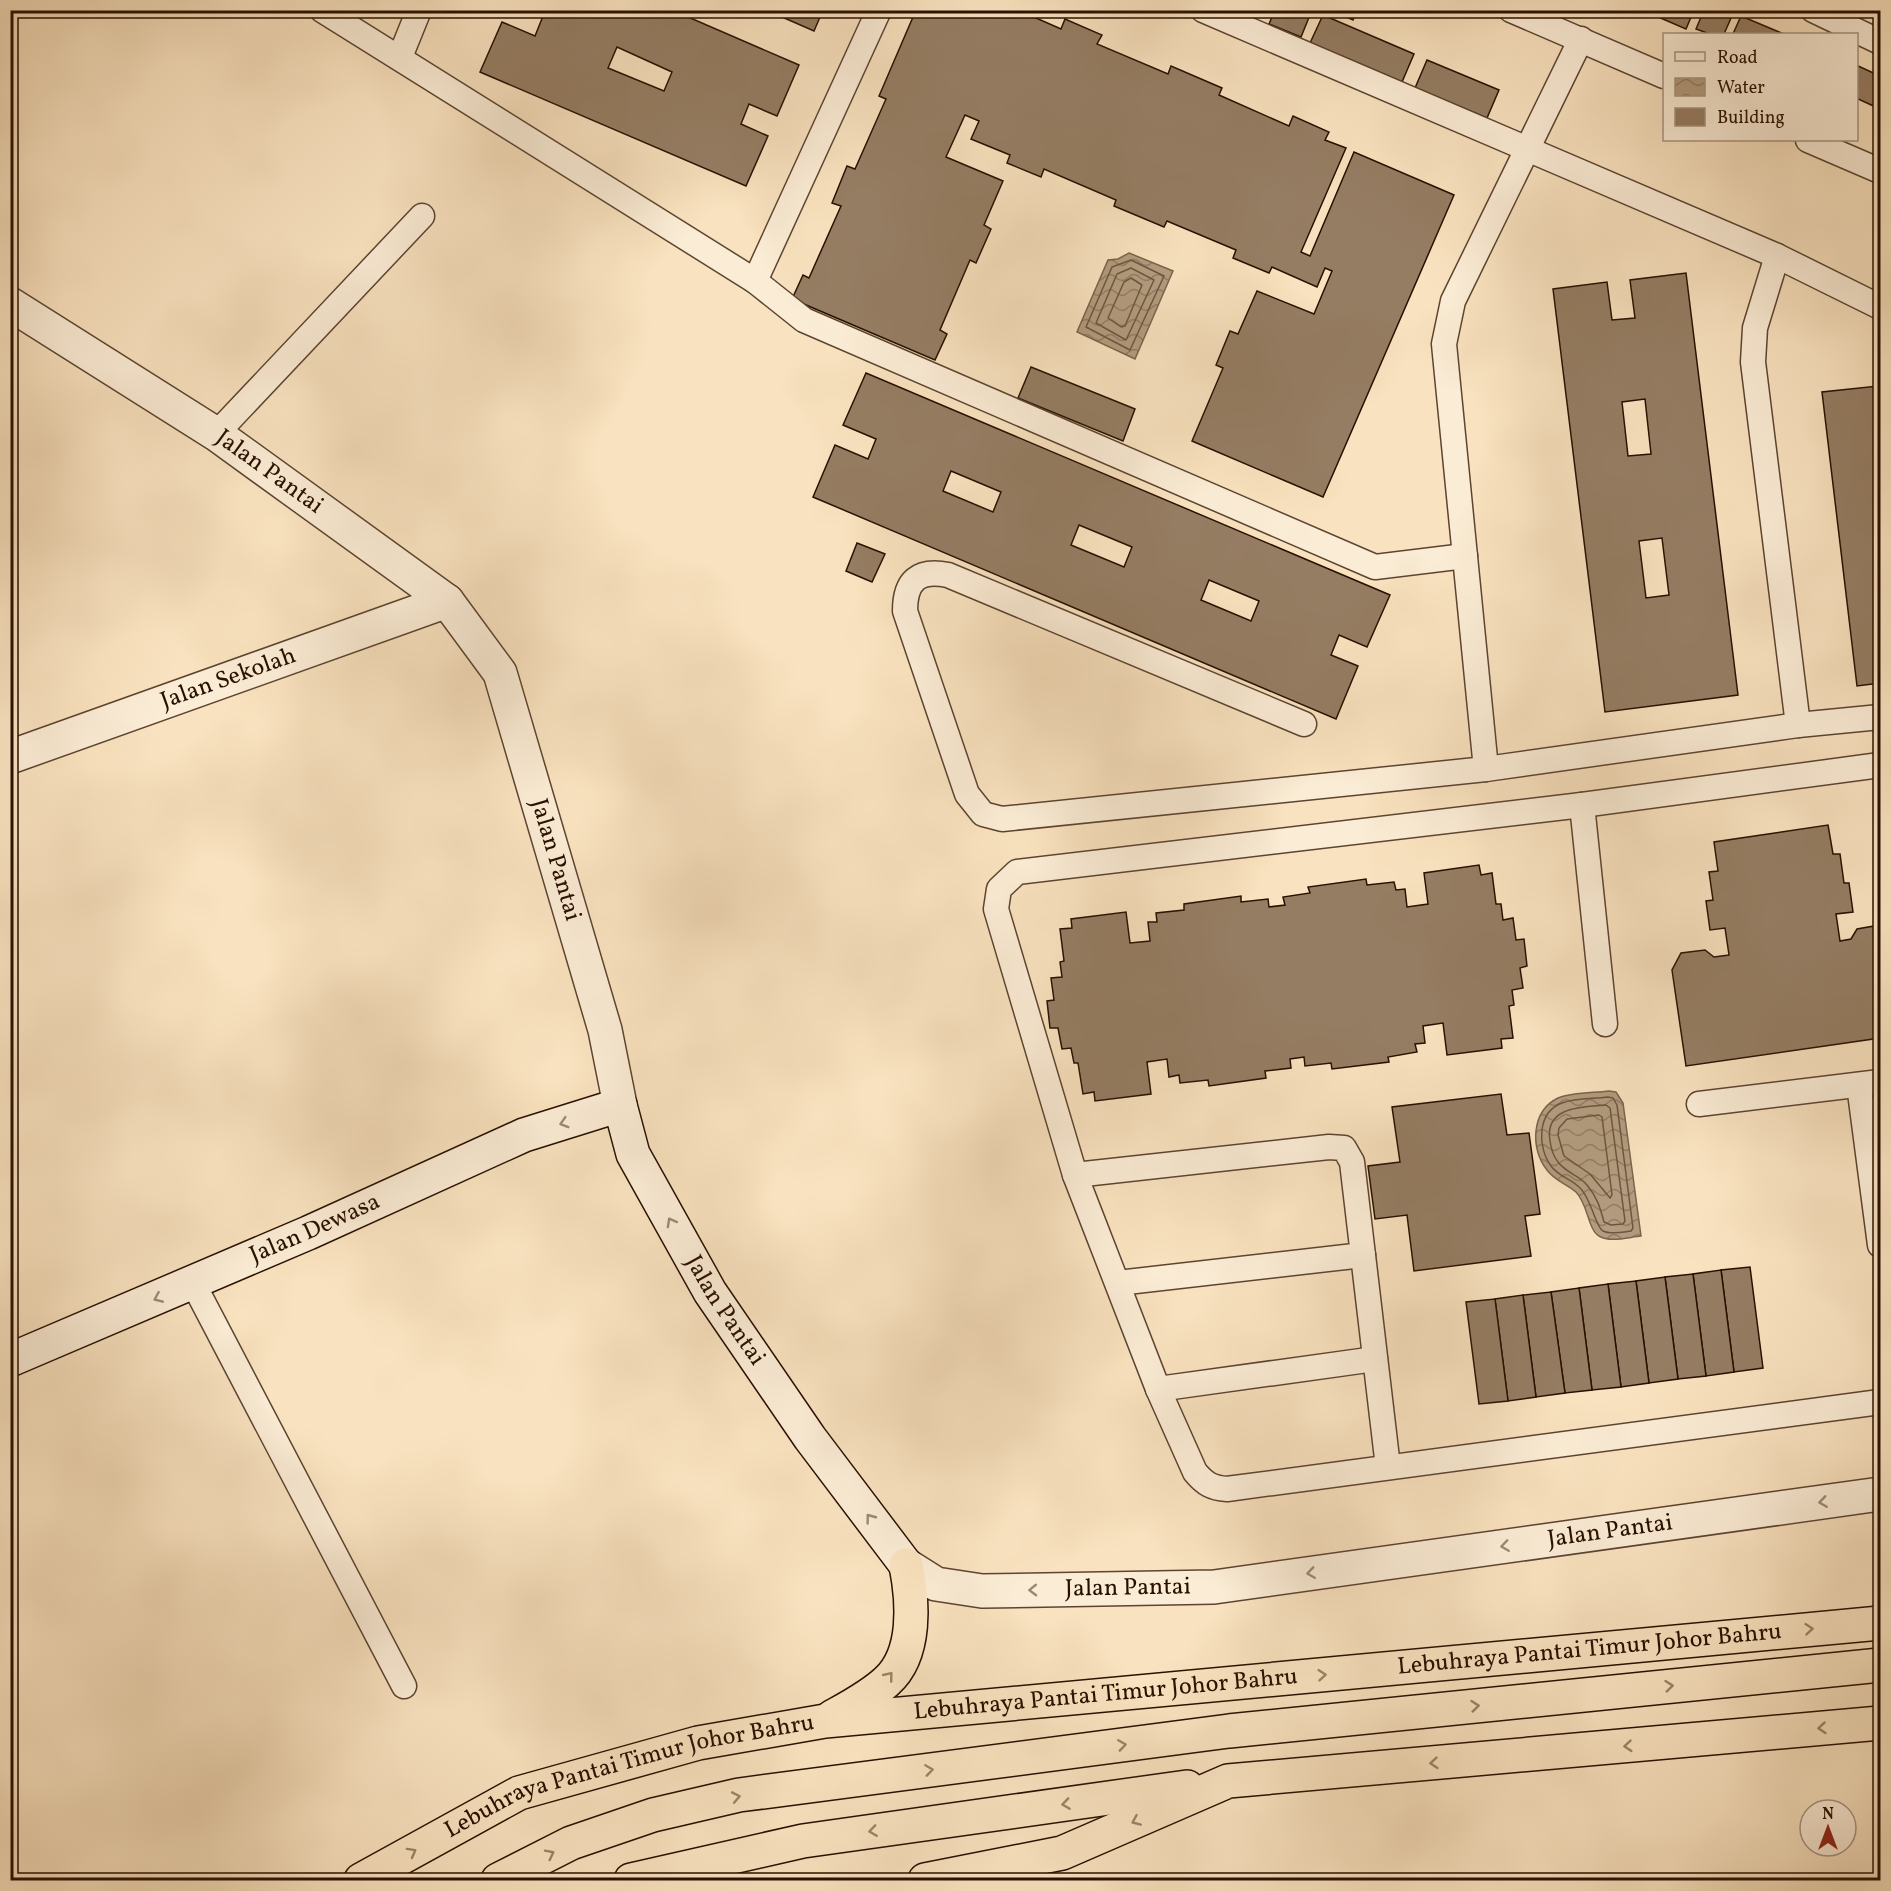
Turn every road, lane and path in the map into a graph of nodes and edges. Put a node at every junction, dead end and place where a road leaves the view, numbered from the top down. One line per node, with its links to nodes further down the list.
1 (322, 10): 9 (lane)
2 (419, 10): 9 (lane)
3 (879, 10): 16 (lane)
4 (1203, 10): 12 (lane)
5 (1511, 10): 7 (lane)
6 (1813, 10): 8 (lane)
7 (1581, 39): 10 (lane); 12 (lane)
8 (1881, 42)
9 (400, 57): 16 (lane)
10 (1663, 75)
11 (1810, 141): 13 (lane)
12 (1526, 148): 15 (lane); 20 (lane)
13 (1881, 171)
14 (422, 216): 19 (lane)
15 (1778, 256): 18 (lane); 24 (lane)
16 (755, 281): 20 (lane)
17 (10, 304): 19 (street, Jalan Pantai)
18 (1881, 307)
19 (216, 434): 21 (street, Jalan Pantai)
20 (1465, 556): 27 (lane)
21 (447, 601): 25 (street, Jalan Sekolah); 32 (street, Jalan Pantai)
22 (1881, 717): 24 (lane)
23 (1304, 724): 27 (lane)
24 (1798, 725): 27 (lane)
25 (10, 757)
26 (1881, 765): 28 (lane)
27 (1486, 769)
28 (1582, 805): 29 (lane); 33 (lane)
29 (1605, 1024)
30 (1870, 1083): 31 (lane); 34 (lane)
31 (1699, 1104)
32 (620, 1105): 36 (street, Jalan Dewasa, one-way to 36); 44 (street, Jalan Pantai, one-way to 32)
33 (1075, 1175): 35 (lane); 37 (lane)
34 (1881, 1245)
35 (1363, 1255): 37 (lane); 38 (lane)
36 (193, 1283): 39 (street, Jalan Dewasa, one-way to 39); 47 (lane)
37 (1118, 1283): 40 (lane)
38 (1376, 1359): 40 (lane); 42 (lane)
39 (10, 1360)
40 (1158, 1389): 42 (lane)
41 (1881, 1402): 42 (lane)
42 (1388, 1467)
43 (1881, 1494): 44 (street, Jalan Pantai, one-way to 44)
44 (906, 1565): 48 (highway, one-way to 44)
45 (1881, 1623): 48 (highway, Lebuhraya Pantai Timur Johor Bahru, one-way to 45)
46 (1881, 1665): 52 (highway, Lebuhraya Pantai Timur Johor Bahru, one-way to 46)
47 (404, 1686)
48 (825, 1721): 51 (highway, Lebuhraya Pantai Timur Johor Bahru, one-way to 48)
49 (1881, 1723): 50 (highway, one-way to 50)
50 (1228, 1781): 53 (highway, one-way to 53); 54 (highway, one-way to 54)
51 (361, 1881)
52 (498, 1881)
53 (631, 1881)
54 (925, 1881)

